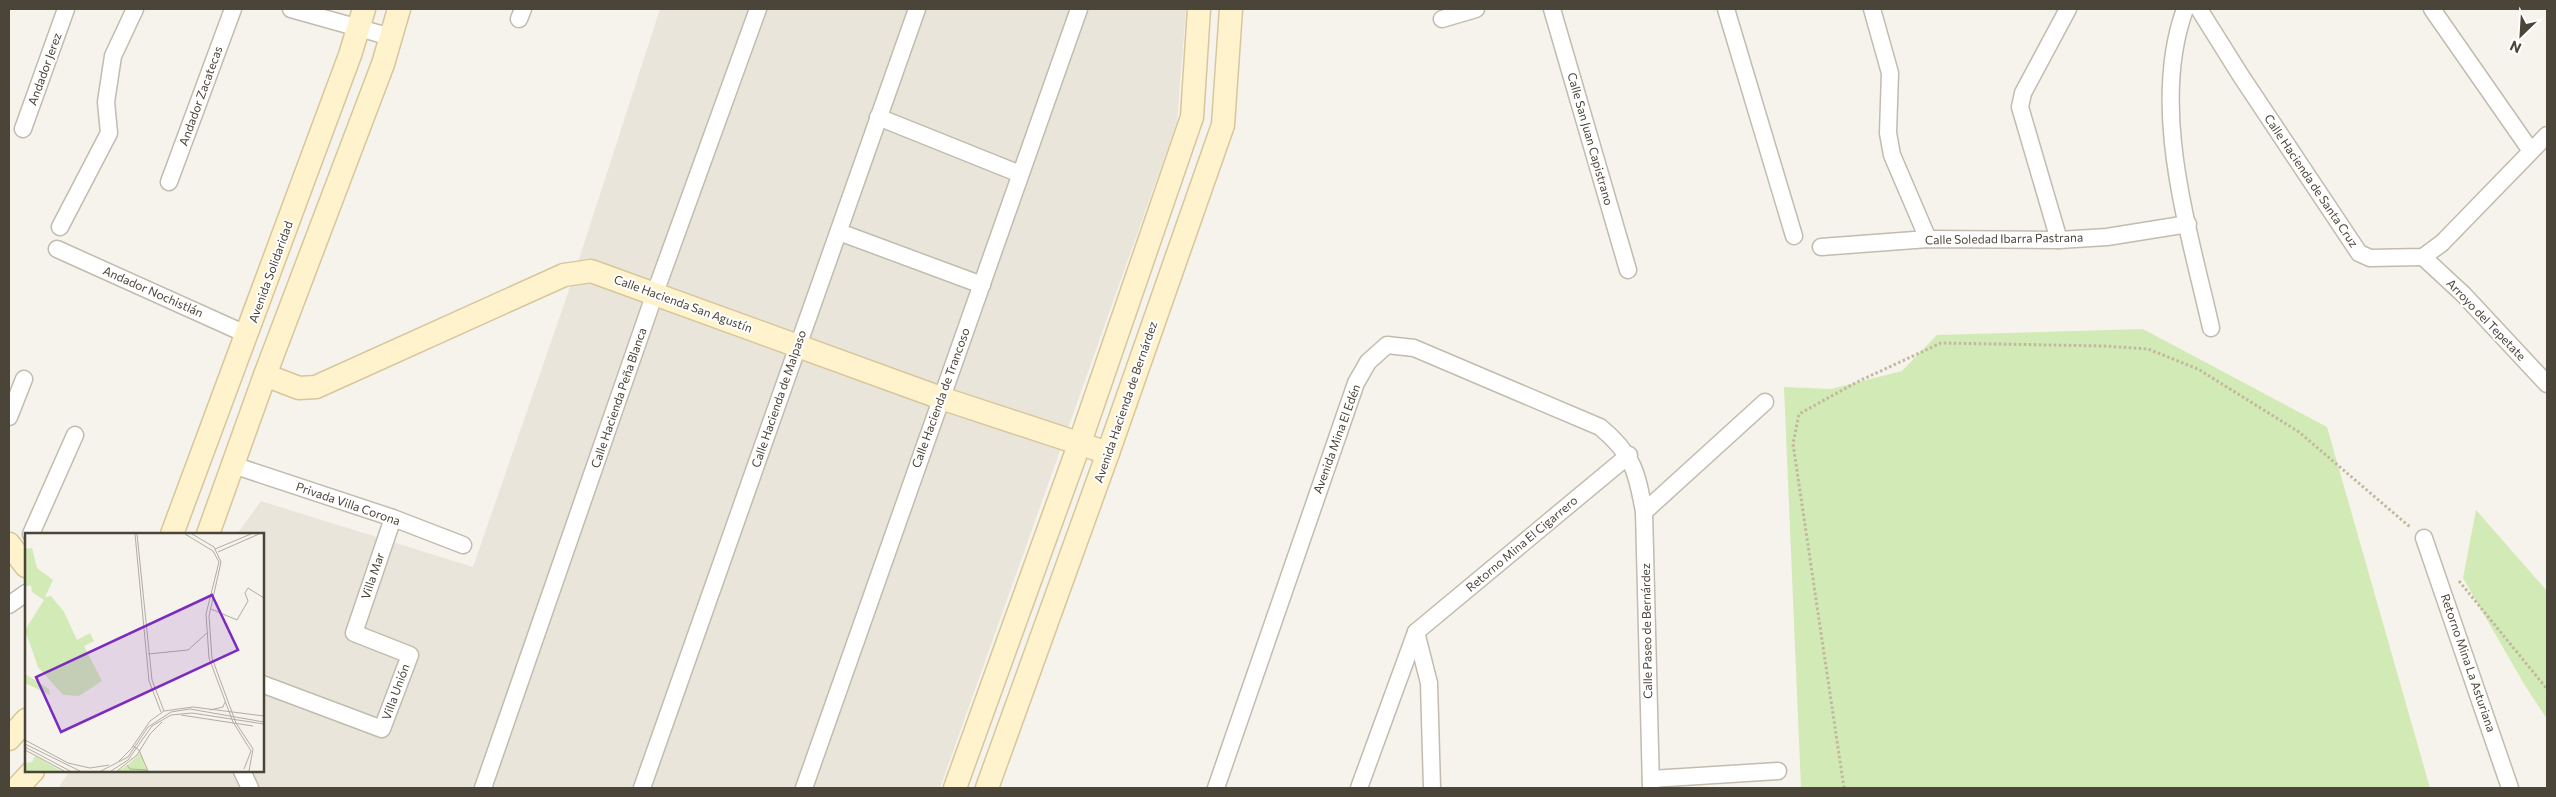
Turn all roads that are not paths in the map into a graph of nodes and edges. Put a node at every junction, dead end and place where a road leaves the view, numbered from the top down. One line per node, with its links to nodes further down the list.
1 (66, 9): 23 (street, Andador Jerez)
2 (135, 9): 29 (street)
3 (233, 9): 27 (street, Andador Zacatecas)
4 (291, 9): 19 (street)
5 (399, 9): 21 (street)
6 (758, 9): 39 (street, Calle Hacienda Peña Blanca)
7 (917, 9): 22 (street, Calle Hacienda de Malpaso)
8 (1079, 9): 26 (street, Calle Hacienda de Trancoso)
9 (1199, 9): 50 (street)
10 (1231, 9): 51 (street, Avenida Hacienda de Bernárdez)
11 (1476, 9): 20 (street)
12 (1552, 9): 37 (street, Calle San Juan Capistrano)
13 (1726, 9): 31 (street)
14 (1872, 9): 32 (street)
15 (2068, 9): 33 (street)
16 (2185, 9): 28 (street)
17 (2199, 9): 36 (street, Calle Hacienda de Santa Cruz)
18 (2432, 9): 25 (street)
19 (362, 18): 21 (street); 41 (street, Avenida Solidaridad)
20 (1442, 19)
21 (392, 37): 43 (street)
22 (878, 117): 26 (street); 30 (street, Calle Hacienda de Malpaso)
23 (23, 129)
24 (2547, 135): 25 (street)
25 (2531, 151): 36 (street)
26 (1020, 174): 38 (street, Calle Hacienda de Trancoso)
27 (169, 182)
28 (2188, 224): 33 (street, Calle Soledad Ibarra Pastrana); 40 (street)
29 (60, 227)
30 (839, 232): 38 (street); 42 (street, Calle Hacienda de Malpaso)
31 (1794, 236)
32 (1928, 239): 33 (street, Calle Soledad Ibarra Pastrana); 34 (street, Calle Soledad Ibarra Pastrana)
33 (2058, 240)
34 (1820, 247)
35 (57, 250): 41 (street, Andador Nochistlán)
36 (2423, 257): 45 (street, Arroyo del Tepetate)
37 (1628, 270)
38 (982, 285): 46 (street, Calle Hacienda de Trancoso)
39 (655, 293): 42 (street, Calle Hacienda San Agustín); 43 (street, Calle Hacienda San Agustín); 75 (street, Calle Hacienda Peña Blanca)
40 (2212, 328)
41 (248, 335): 58 (street, Avenida Solidaridad)
42 (798, 346): 46 (street, Calle Hacienda San Agustín); 76 (street, Calle Hacienda de Malpaso)
43 (265, 375): 53 (street)
44 (24, 379): 48 (street)
45 (2547, 384)
46 (941, 398): 50 (street, Calle Hacienda San Agustín); 77 (street, Calle Hacienda de Trancoso)
47 (1764, 402): 55 (street)
48 (9, 417)
49 (75, 435): 57 (street)
50 (1079, 445): 51 (street, Calle Hacienda San Agustín); 78 (street)
51 (1108, 454): 79 (street, Avenida Hacienda de Bernárdez)
52 (1629, 455): 54 (street, Avenida Mina El Edén); 64 (street, Retorno Mina El Cigarrero); 80 (street, Avenida Mina El Edén)
53 (233, 465): 56 (street, Privada Villa Corona); 59 (street)
54 (1637, 473): 55 (street, Calle Paseo de Bernárdez)
55 (1644, 512): 72 (street, Calle Paseo de Bernárdez)
56 (393, 518): 61 (street, Privada Villa Corona); 65 (street, Villa Mar)
57 (31, 533)
58 (172, 533)
59 (208, 533)
60 (2424, 538): 83 (street, Retorno Mina La Asturiana)
61 (463, 545)
62 (25, 594): 63 (street)
63 (9, 605)
64 (1416, 632): 81 (street); 82 (street)
65 (410, 655): 66 (street, Villa Unión)
66 (264, 685)
67 (25, 721): 68 (street)
68 (9, 740)
69 (1778, 771): 72 (street)
70 (32, 772): 73 (street)
71 (242, 772): 74 (street)
72 (1651, 784)
73 (17, 788)
74 (250, 788)
75 (483, 788)
76 (642, 788)
77 (804, 788)
78 (955, 788)
79 (987, 788)
80 (1216, 788)
81 (1359, 788)
82 (1432, 788)
83 (2510, 788)

